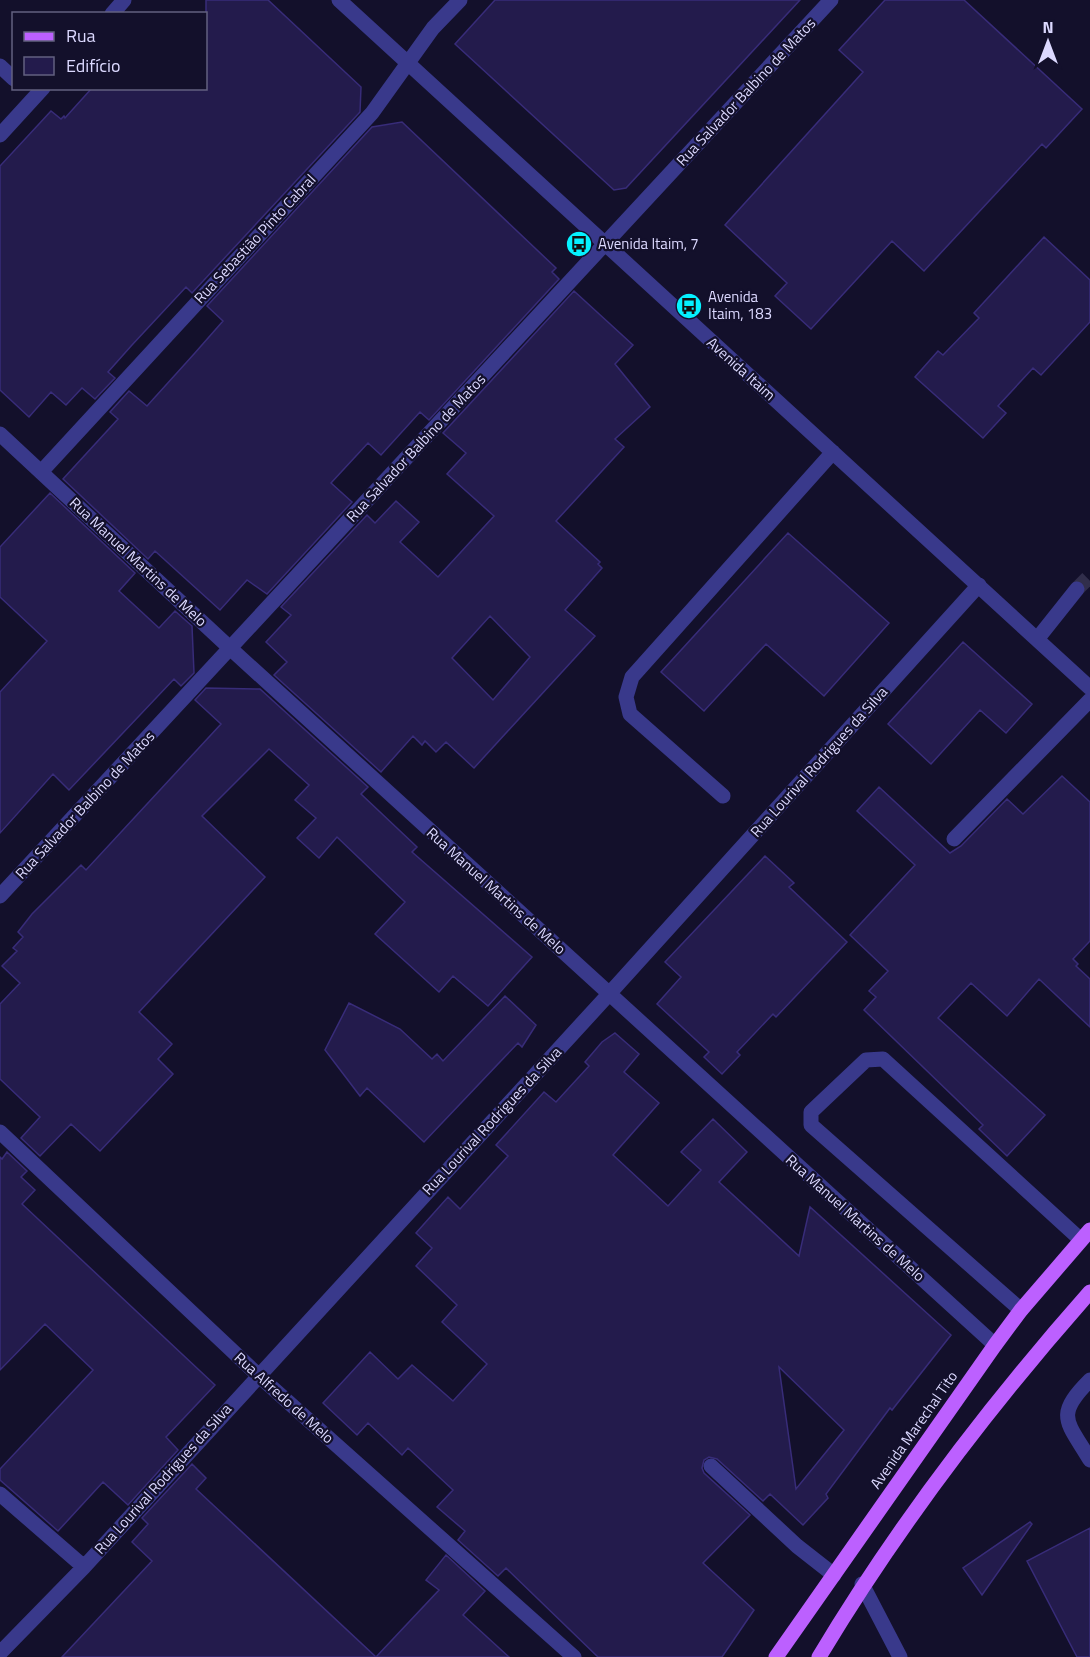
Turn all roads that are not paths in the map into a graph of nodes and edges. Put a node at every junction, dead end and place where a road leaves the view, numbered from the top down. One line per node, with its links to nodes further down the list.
1 (124, 0): 5 (street)
2 (339, 0): 6 (street, Avenida Itaim)
3 (460, 0): 6 (street, Rua Sebastião Pinto Cabral)
4 (831, 0): 11 (street, Rua Salvador Balbino de Matos)
5 (114, 12)
6 (408, 64): 11 (street, Avenida Itaim); 14 (street, Rua Sebastião Pinto Cabral)
7 (0, 66): 8 (street)
8 (12, 77)
9 (33, 92): 10 (street)
10 (0, 135)
11 (605, 245): 13 (street, Avenida Itaim); 18 (street, Rua Salvador Balbino de Matos)
12 (0, 434): 14 (street, Rua Manuel Martins de Melo)
13 (833, 452): 15 (street, Avenida Itaim); 21 (street)
14 (41, 472): 18 (street, Rua Manuel Martins de Melo)
15 (979, 585): 17 (street, Avenida Itaim); 24 (street, Rua Lourival Rodrigues da Silva)
16 (1077, 589): 17 (street)
17 (1038, 638): 19 (street, Avenida Itaim)
18 (231, 649): 23 (street, Rua Salvador Balbino de Matos); 24 (street, Rua Manuel Martins de Melo)
19 (1090, 688)
20 (1090, 700): 22 (street)
21 (723, 796)
22 (954, 839)
23 (0, 896)
24 (609, 994): 29 (street, Rua Manuel Martins de Melo); 30 (street, Rua Lourival Rodrigues da Silva)
25 (0, 1132): 30 (street, Rua Alfredo de Melo)
26 (1086, 1235): 28 (main road, Avenida Marechal Tito); 28 (street)
27 (1090, 1292): 37 (main road)
28 (1021, 1310): 29 (main road, Avenida Marechal Tito)
29 (995, 1345): 36 (main road, Avenida Marechal Tito)
30 (258, 1375): 35 (street, Rua Lourival Rodrigues da Silva); 39 (street, Rua Alfredo de Melo)
31 (1090, 1380): 32 (street)
32 (1090, 1460)
33 (711, 1466): 36 (street)
34 (0, 1494): 35 (street)
35 (84, 1567): 38 (street, Rua Lourival Rodrigues da Silva)
36 (834, 1575): 40 (main road, Avenida Marechal Tito)
37 (862, 1584): 41 (main road); 42 (street)
38 (0, 1653)
39 (574, 1657)
40 (776, 1657)
41 (819, 1657)
42 (900, 1657)

